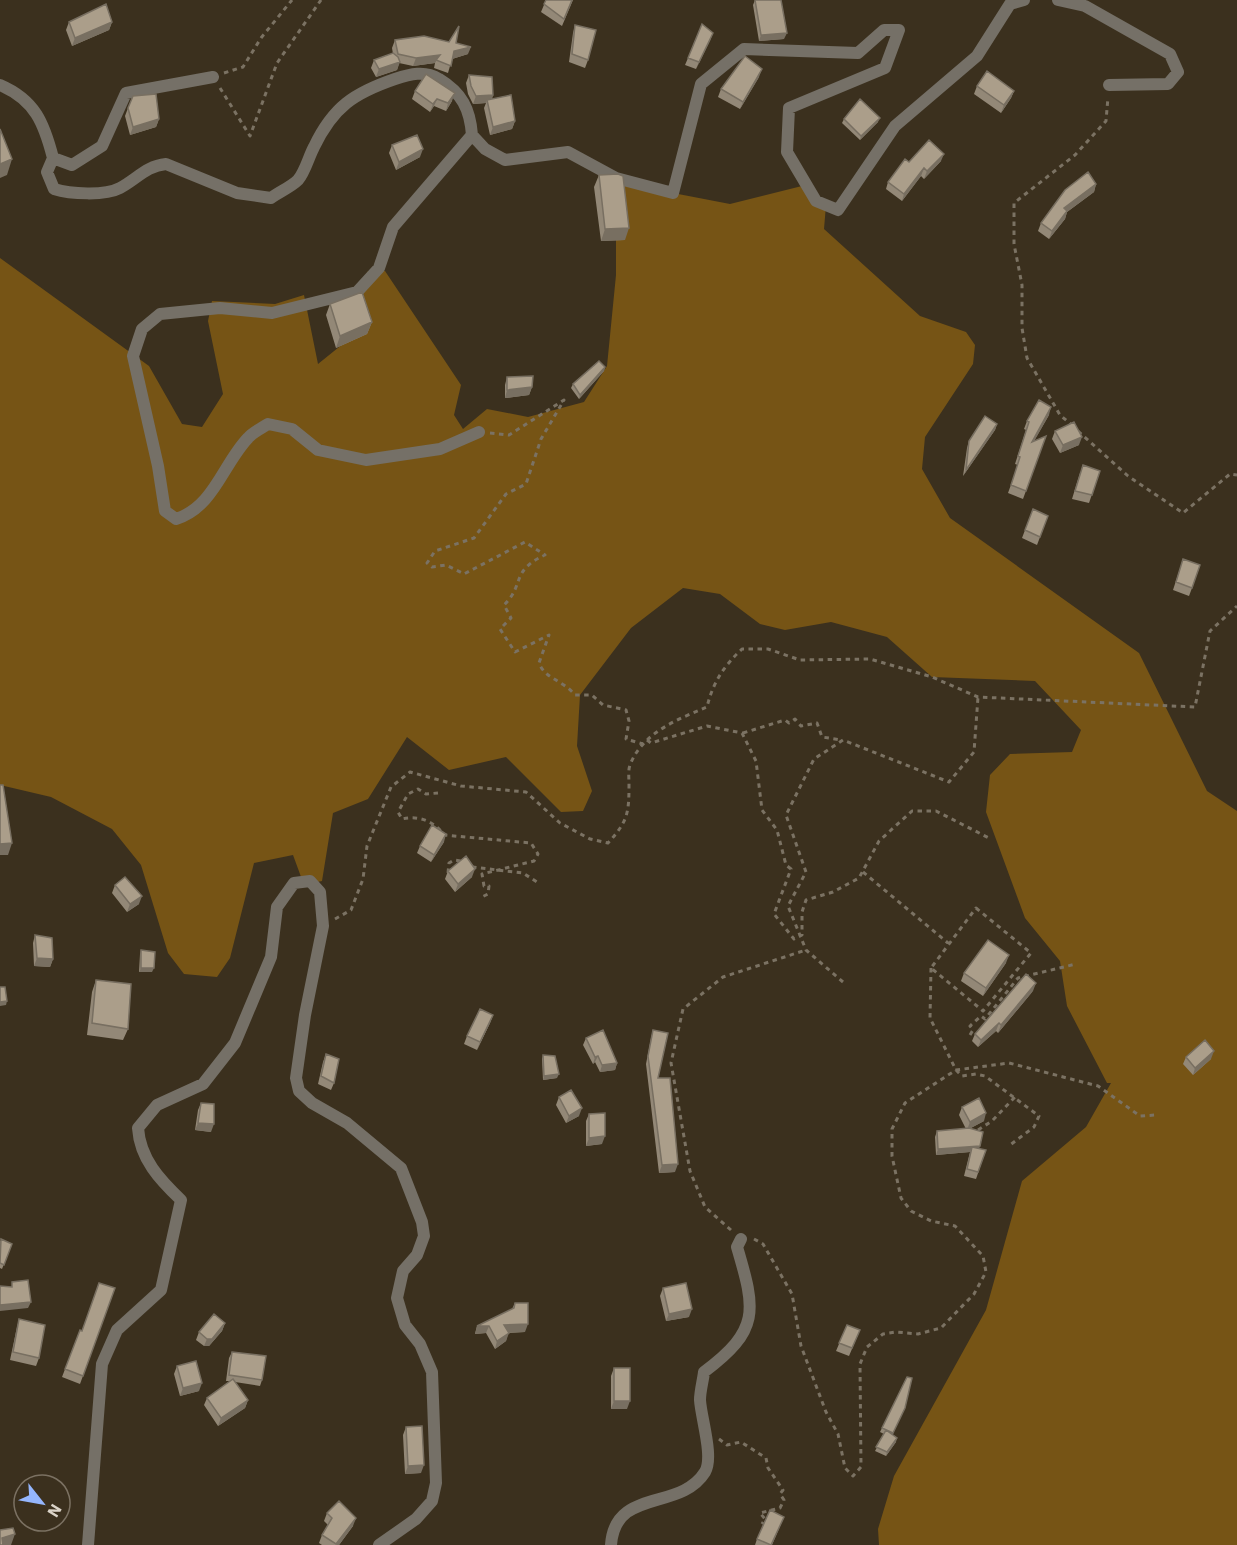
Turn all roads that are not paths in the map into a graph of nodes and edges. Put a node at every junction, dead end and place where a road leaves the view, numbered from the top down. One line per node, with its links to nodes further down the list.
1 (1024, 0): 6 (street)
2 (1058, 0): 5 (street)
3 (213, 77): 7 (street)
4 (0, 85): 7 (street)
5 (1109, 85)
6 (472, 135): 7 (street); 8 (street)
7 (53, 158)
8 (479, 432)
9 (741, 1239): 12 (street)
10 (88, 1545): 11 (street)
11 (380, 1545)
12 (610, 1545)

